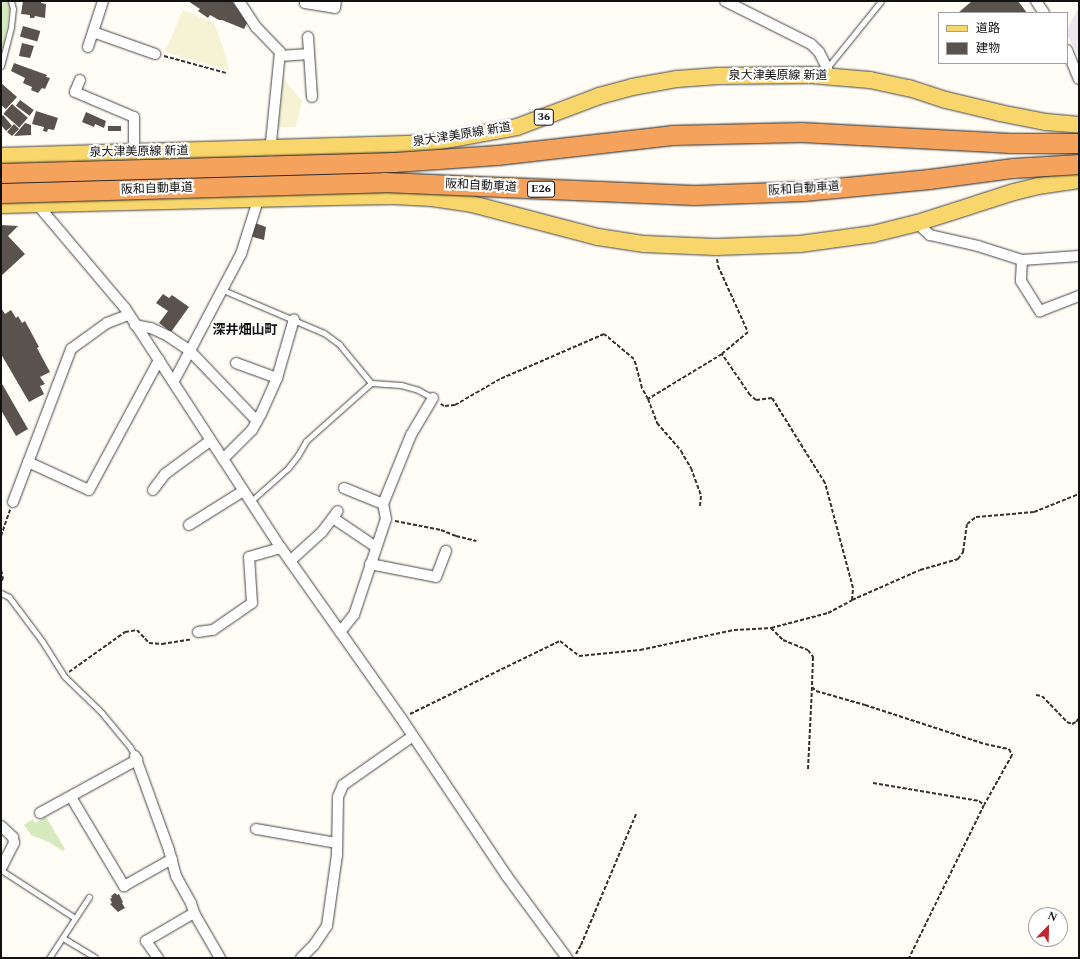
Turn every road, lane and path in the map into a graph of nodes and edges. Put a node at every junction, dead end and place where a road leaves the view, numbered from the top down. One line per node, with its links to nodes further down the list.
1 (11, 1): 17 (lane)
2 (102, 1): 10 (street)
3 (239, 1): 16 (street)
4 (305, 1): 5 (street)
5 (336, 1)
6 (725, 1): 18 (street)
7 (881, 1): 18 (lane)
8 (1036, 1): 9 (street)
9 (1043, 12)
10 (93, 32): 12 (street); 14 (street)
11 (308, 37): 15 (street)
12 (88, 47)
13 (1068, 52): 20 (street)
14 (155, 54): 19 (path)
15 (309, 54): 16 (street); 22 (street)
16 (280, 56): 25 (street)
17 (1, 66)
18 (827, 72): 23 (main road, 泉大津美原線 新道 / 36); 25 (main road, 泉大津美原線 新道 / 36)
19 (226, 73)
20 (1079, 79)
21 (80, 80): 26 (street)
22 (312, 97)
23 (1079, 125)
24 (1079, 143): 29 (highway, 阪和自動車道, bridge)
25 (271, 148): 26 (main road, 泉大津美原線 新道 / 36); 32 (street)
26 (134, 152): 27 (main road, 泉大津美原線 新道 / 36)
27 (1, 156)
28 (1079, 164): 31 (highway, 阪和自動車道 / E26, bridge)
29 (1, 173)
30 (1079, 180): 35 (main road)
31 (1, 193)
32 (259, 198): 33 (main road); 36 (main road); 39 (street)
33 (37, 204): 34 (main road); 41 (street)
34 (1, 205)
35 (917, 223): 36 (main road); 38 (street)
36 (716, 247): 45 (path)
37 (1079, 256): 38 (street)
38 (1022, 260): 40 (street)
39 (223, 290): 42 (lane); 44 (street)
40 (1079, 296)
41 (128, 315): 43 (street); 56 (street)
42 (294, 319): 48 (street); 50 (lane)
43 (136, 325): 44 (street); 46 (street)
44 (190, 351): 49 (street); 53 (street)
45 (722, 354): 52 (path); 77 (path)
46 (159, 360): 49 (street); 56 (street)
47 (236, 363): 48 (street)
48 (277, 378): 53 (street)
49 (174, 381): 54 (street)
50 (371, 383): 51 (lane); 62 (lane)
51 (433, 398): 52 (path); 63 (street)
52 (648, 399): 64 (path)
53 (257, 421): 55 (street)
54 (210, 441): 55 (street); 58 (street)
55 (222, 460): 59 (street)
56 (28, 462): 61 (street)
57 (344, 488): 63 (street)
58 (153, 490)
59 (243, 491): 62 (street); 66 (street)
60 (1079, 494): 77 (path)
61 (13, 502): 67 (path)
62 (250, 502): 70 (street)
63 (383, 504): 65 (street)
64 (700, 506)
65 (386, 519): 68 (path); 69 (street)
66 (189, 525)
67 (1, 536)
68 (476, 541)
69 (376, 547): 72 (street); 73 (street)
70 (281, 548): 72 (street); 79 (street)
71 (446, 551): 73 (street)
72 (290, 561): 81 (street)
73 (370, 564): 81 (street)
74 (1, 570): 75 (path)
75 (1, 584)
76 (1, 593): 82 (lane)
77 (852, 600): 78 (path)
78 (771, 628): 83 (path); 85 (path)
79 (213, 630): 80 (street); 82 (path)
80 (198, 632)
81 (340, 632): 85 (street)
82 (64, 676): 88 (lane)
83 (812, 687): 89 (path); 92 (path)
84 (1036, 695): 86 (path)
85 (401, 718): 87 (street)
86 (1079, 718)
87 (413, 736): 97 (street); 109 (street)
88 (136, 758): 91 (street); 98 (street)
89 (808, 769)
90 (873, 784): 92 (path)
91 (71, 797): 93 (street); 98 (street)
92 (984, 805): 111 (path)
93 (40, 813)
94 (636, 814): 110 (path)
95 (1, 826): 99 (street)
96 (256, 829): 97 (street)
97 (337, 843): 108 (street)
98 (172, 859): 101 (street)
99 (1, 869): 102 (lane)
100 (89, 897): 102 (lane)
101 (194, 913): 106 (street); 107 (street)
102 (75, 918): 103 (lane)
103 (63, 938): 104 (lane); 105 (lane)
104 (95, 957)
105 (49, 958)
106 (158, 958)
107 (220, 958)
108 (301, 958)
109 (567, 958)
110 (573, 958)
111 (909, 958)

